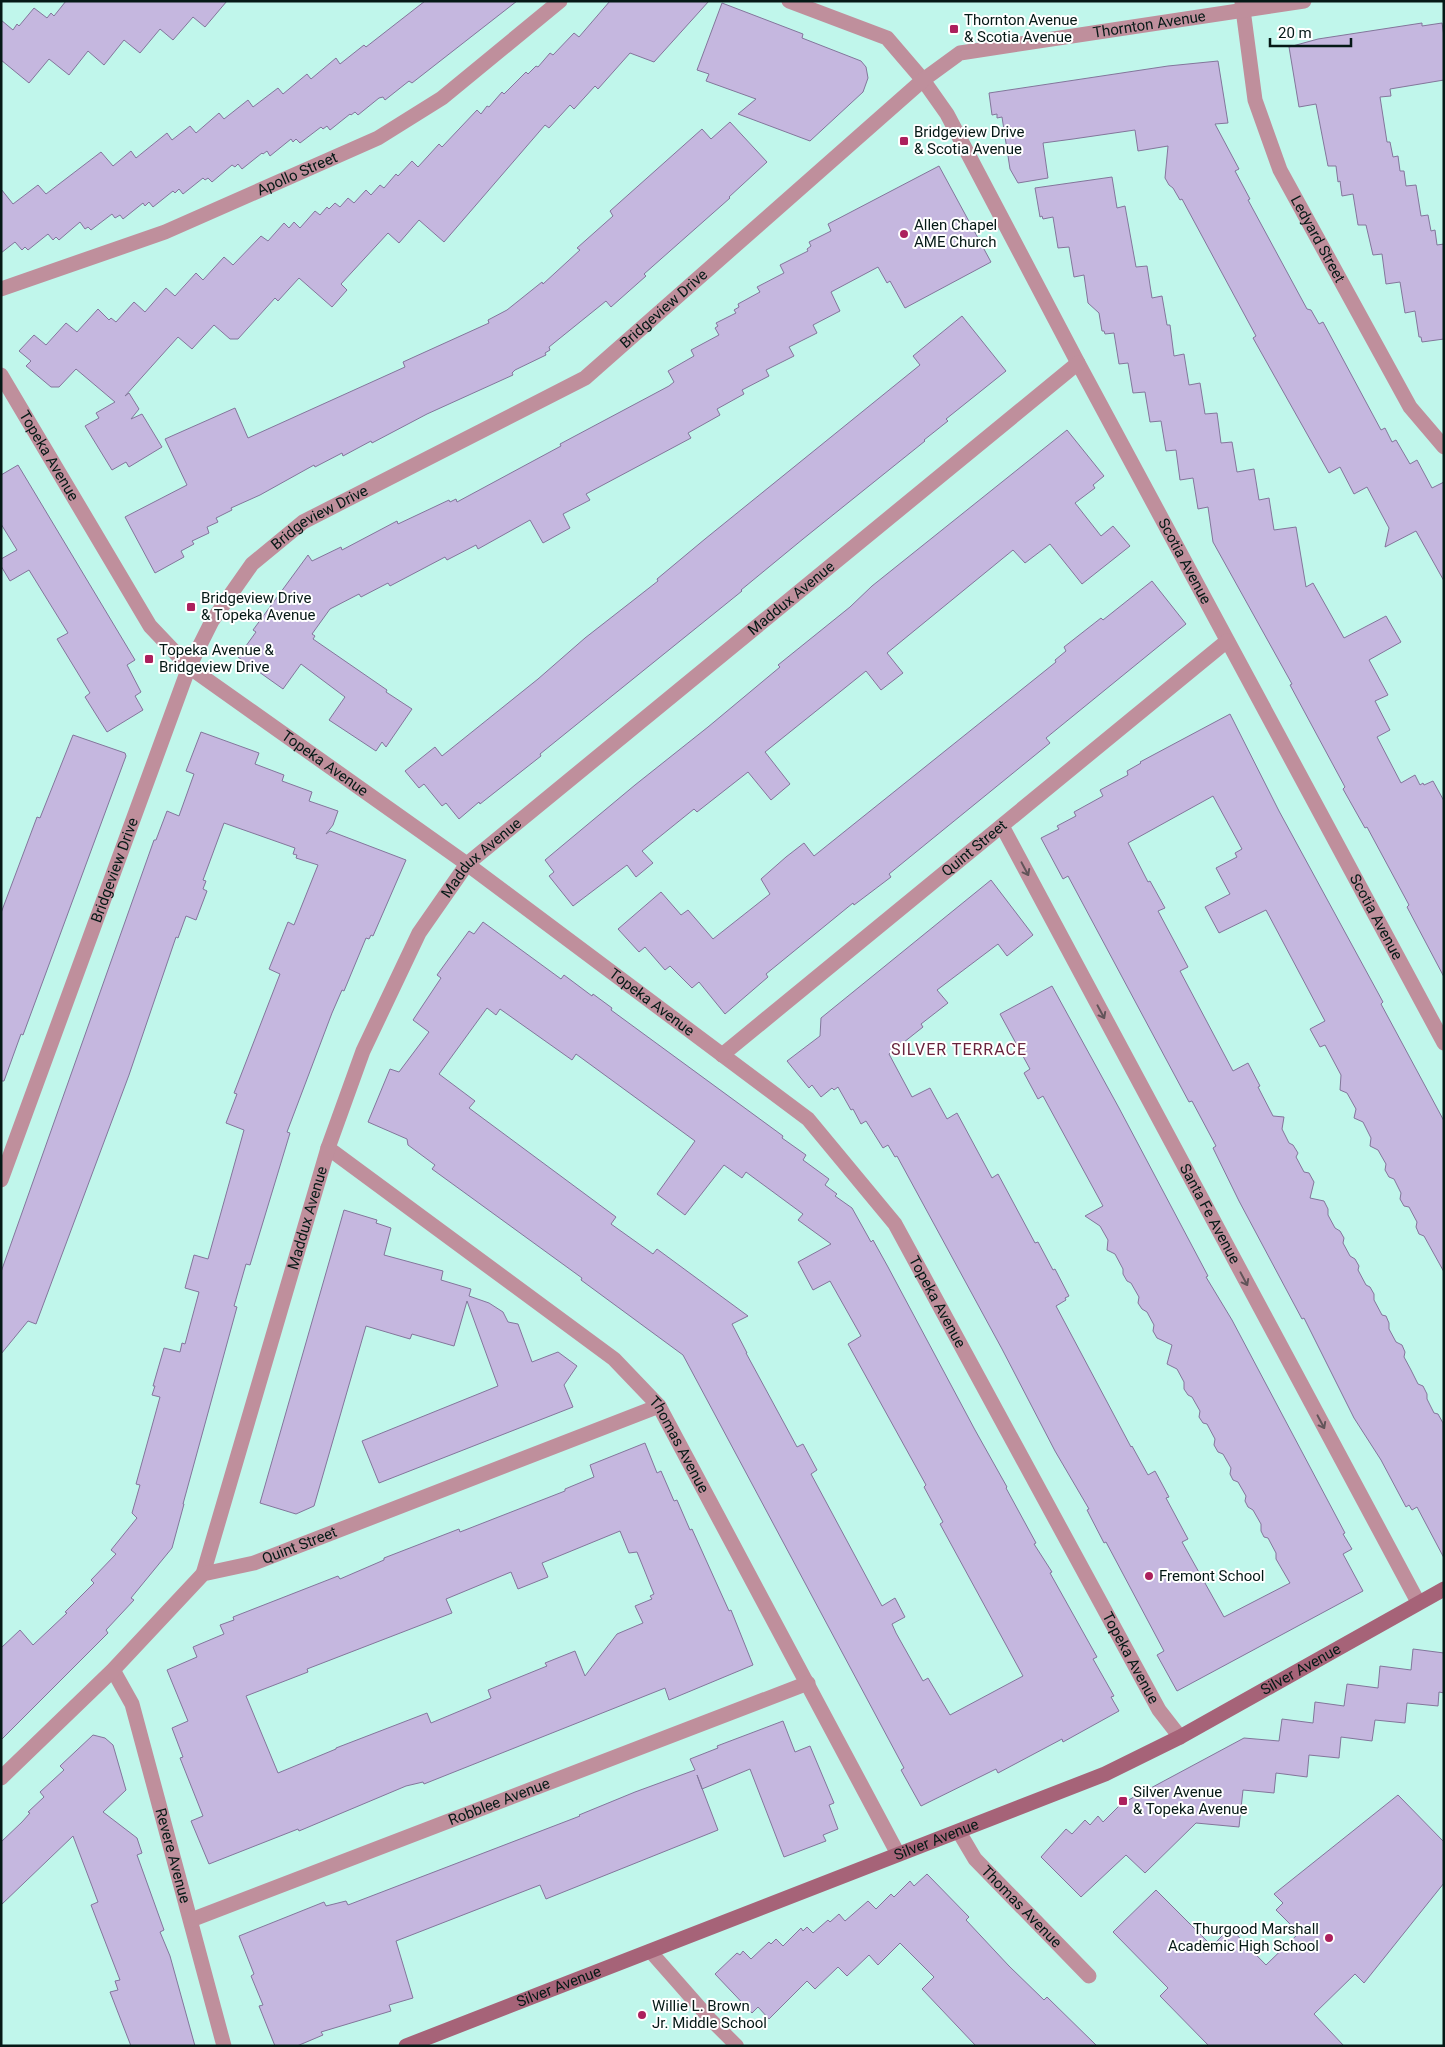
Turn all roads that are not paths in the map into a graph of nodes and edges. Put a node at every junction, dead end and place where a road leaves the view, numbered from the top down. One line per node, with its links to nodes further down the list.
1 (560, 1): 6 (street, Apollo Street)
2 (789, 1): 5 (street)
3 (1304, 1): 4 (street, Thornton Avenue)
4 (1242, 6): 5 (street, Thornton Avenue); 9 (street, Ledyard Street)
5 (923, 80): 7 (street, Scotia Avenue); 11 (street, Bridgeview Drive)
6 (1, 289)
7 (1078, 363): 10 (street, Scotia Avenue); 13 (street, Maddux Avenue)
8 (1, 375): 11 (street, Topeka Avenue)
9 (1444, 447)
10 (1227, 641): 12 (street, Quint Street); 14 (street, Scotia Avenue)
11 (190, 667): 13 (street, Topeka Avenue); 17 (street, Bridgeview Drive)
12 (1002, 826): 15 (street, Quint Street); 21 (street, Santa Fe Avenue, one-way to 21)
13 (467, 864): 15 (street, Topeka Avenue); 16 (street, Maddux Avenue)
14 (1444, 1043)
15 (722, 1055): 24 (street, Topeka Avenue)
16 (328, 1148): 18 (street, Thomas Avenue); 19 (street, Maddux Avenue)
17 (1, 1180)
18 (659, 1406): 19 (street, Quint Street); 23 (street, Thomas Avenue)
19 (203, 1574): 22 (street)
20 (1444, 1588): 21 (street, Silver Avenue)
21 (1418, 1602): 24 (street, Silver Avenue)
22 (113, 1670): 25 (street); 28 (street, Revere Avenue)
23 (808, 1683): 27 (street, Thomas Avenue); 28 (street, Robblee Avenue)
24 (1180, 1737): 26 (street, Silver Avenue)
25 (1, 1778)
26 (959, 1832): 27 (street, Silver Avenue); 30 (street, Thomas Avenue)
27 (898, 1854): 29 (street, Silver Avenue)
28 (191, 1920): 31 (street, Revere Avenue)
29 (650, 1950): 32 (street, Silver Avenue); 33 (lane)
30 (1089, 1976)
31 (224, 2046)
32 (406, 2046)
33 (737, 2046)

